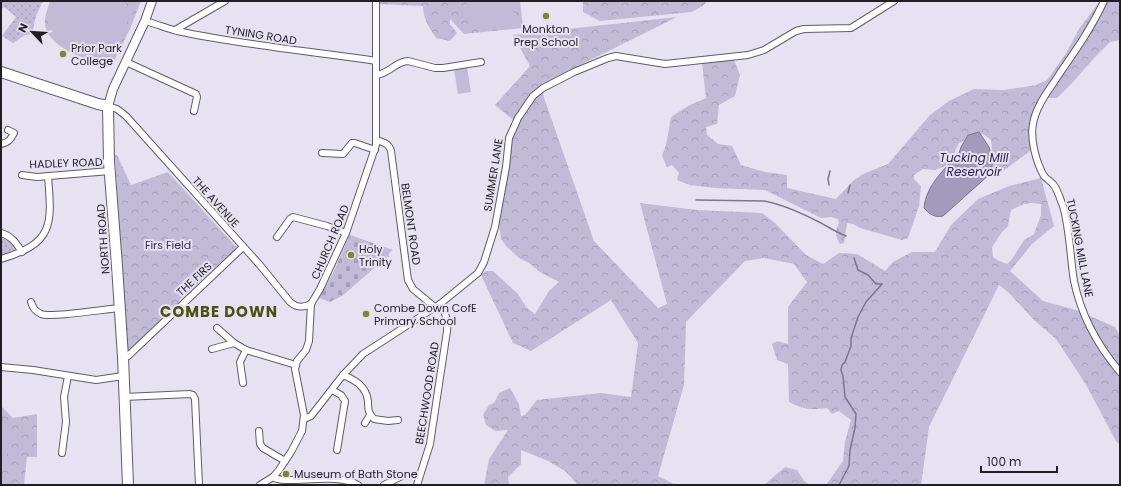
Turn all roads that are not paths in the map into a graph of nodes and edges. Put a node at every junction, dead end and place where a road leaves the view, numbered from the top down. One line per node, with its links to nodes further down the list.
1 (152, 1): 6 (street, NORTH ROAD)
2 (225, 1): 7 (street)
3 (376, 1): 8 (street, CHURCH ROAD)
4 (894, 1): 31 (street, SUMMER LANE)
5 (1104, 1): 40 (street, TUCKING MILL LANE)
6 (145, 21): 7 (street, TYNING ROAD); 9 (street, NORTH ROAD)
7 (175, 30): 8 (street, TYNING ROAD)
8 (376, 61): 12 (street, CHURCH ROAD)
9 (126, 62): 13 (street, NORTH ROAD); 14 (street)
10 (481, 62): 12 (street)
11 (1, 72): 13 (main road)
12 (376, 75): 16 (street, CHURCH ROAD)
13 (108, 106): 20 (main road, NORTH ROAD); 26 (street, THE AVENUE)
14 (194, 112)
15 (8, 130): 17 (street)
16 (377, 140): 18 (street, CHURCH ROAD); 31 (street, BELMONT ROAD)
17 (1, 144)
18 (375, 150): 19 (street); 24 (street, CHURCH ROAD)
19 (322, 153)
20 (110, 171): 22 (street, HADLEY ROAD); 32 (main road, NORTH ROAD)
21 (22, 175): 22 (street, HADLEY ROAD)
22 (48, 176): 27 (street)
23 (1, 233): 27 (street)
24 (346, 233): 25 (street); 30 (street, CHURCH ROAD)
25 (277, 237)
26 (243, 247): 30 (street, THE AVENUE); 37 (street, THE FIRS)
27 (22, 252): 28 (street)
28 (1, 259)
29 (31, 302): 32 (street)
30 (310, 304): 38 (street)
31 (438, 306): 41 (street, SUMMER LANE); 62 (street, BEECHWOOD ROAD)
32 (120, 308): 37 (main road, NORTH ROAD)
33 (217, 328): 34 (street)
34 (234, 343): 35 (street); 36 (street)
35 (212, 349)
36 (246, 350): 38 (street); 44 (street)
37 (123, 358): 43 (main road, NORTH ROAD)
38 (296, 365): 48 (street)
39 (1, 367): 42 (street)
40 (1120, 372)
41 (343, 375): 45 (street, SUMMER LANE); 47 (street)
42 (68, 376): 43 (street); 53 (street)
43 (123, 376): 46 (main road, NORTH ROAD)
44 (243, 383)
45 (332, 390): 48 (street, SUMMER LANE); 52 (street)
46 (124, 397): 57 (main road, NORTH ROAD); 58 (street)
47 (370, 415): 49 (street); 50 (street)
48 (304, 419): 54 (street)
49 (398, 420)
50 (364, 423)
51 (259, 431): 54 (street)
52 (337, 450)
53 (62, 453)
54 (285, 461): 55 (street)
55 (273, 477): 59 (street); 60 (street)
56 (400, 477): 61 (street)
57 (128, 485)
58 (199, 485)
59 (260, 485)
60 (358, 485)
61 (384, 485)
62 (417, 485)

